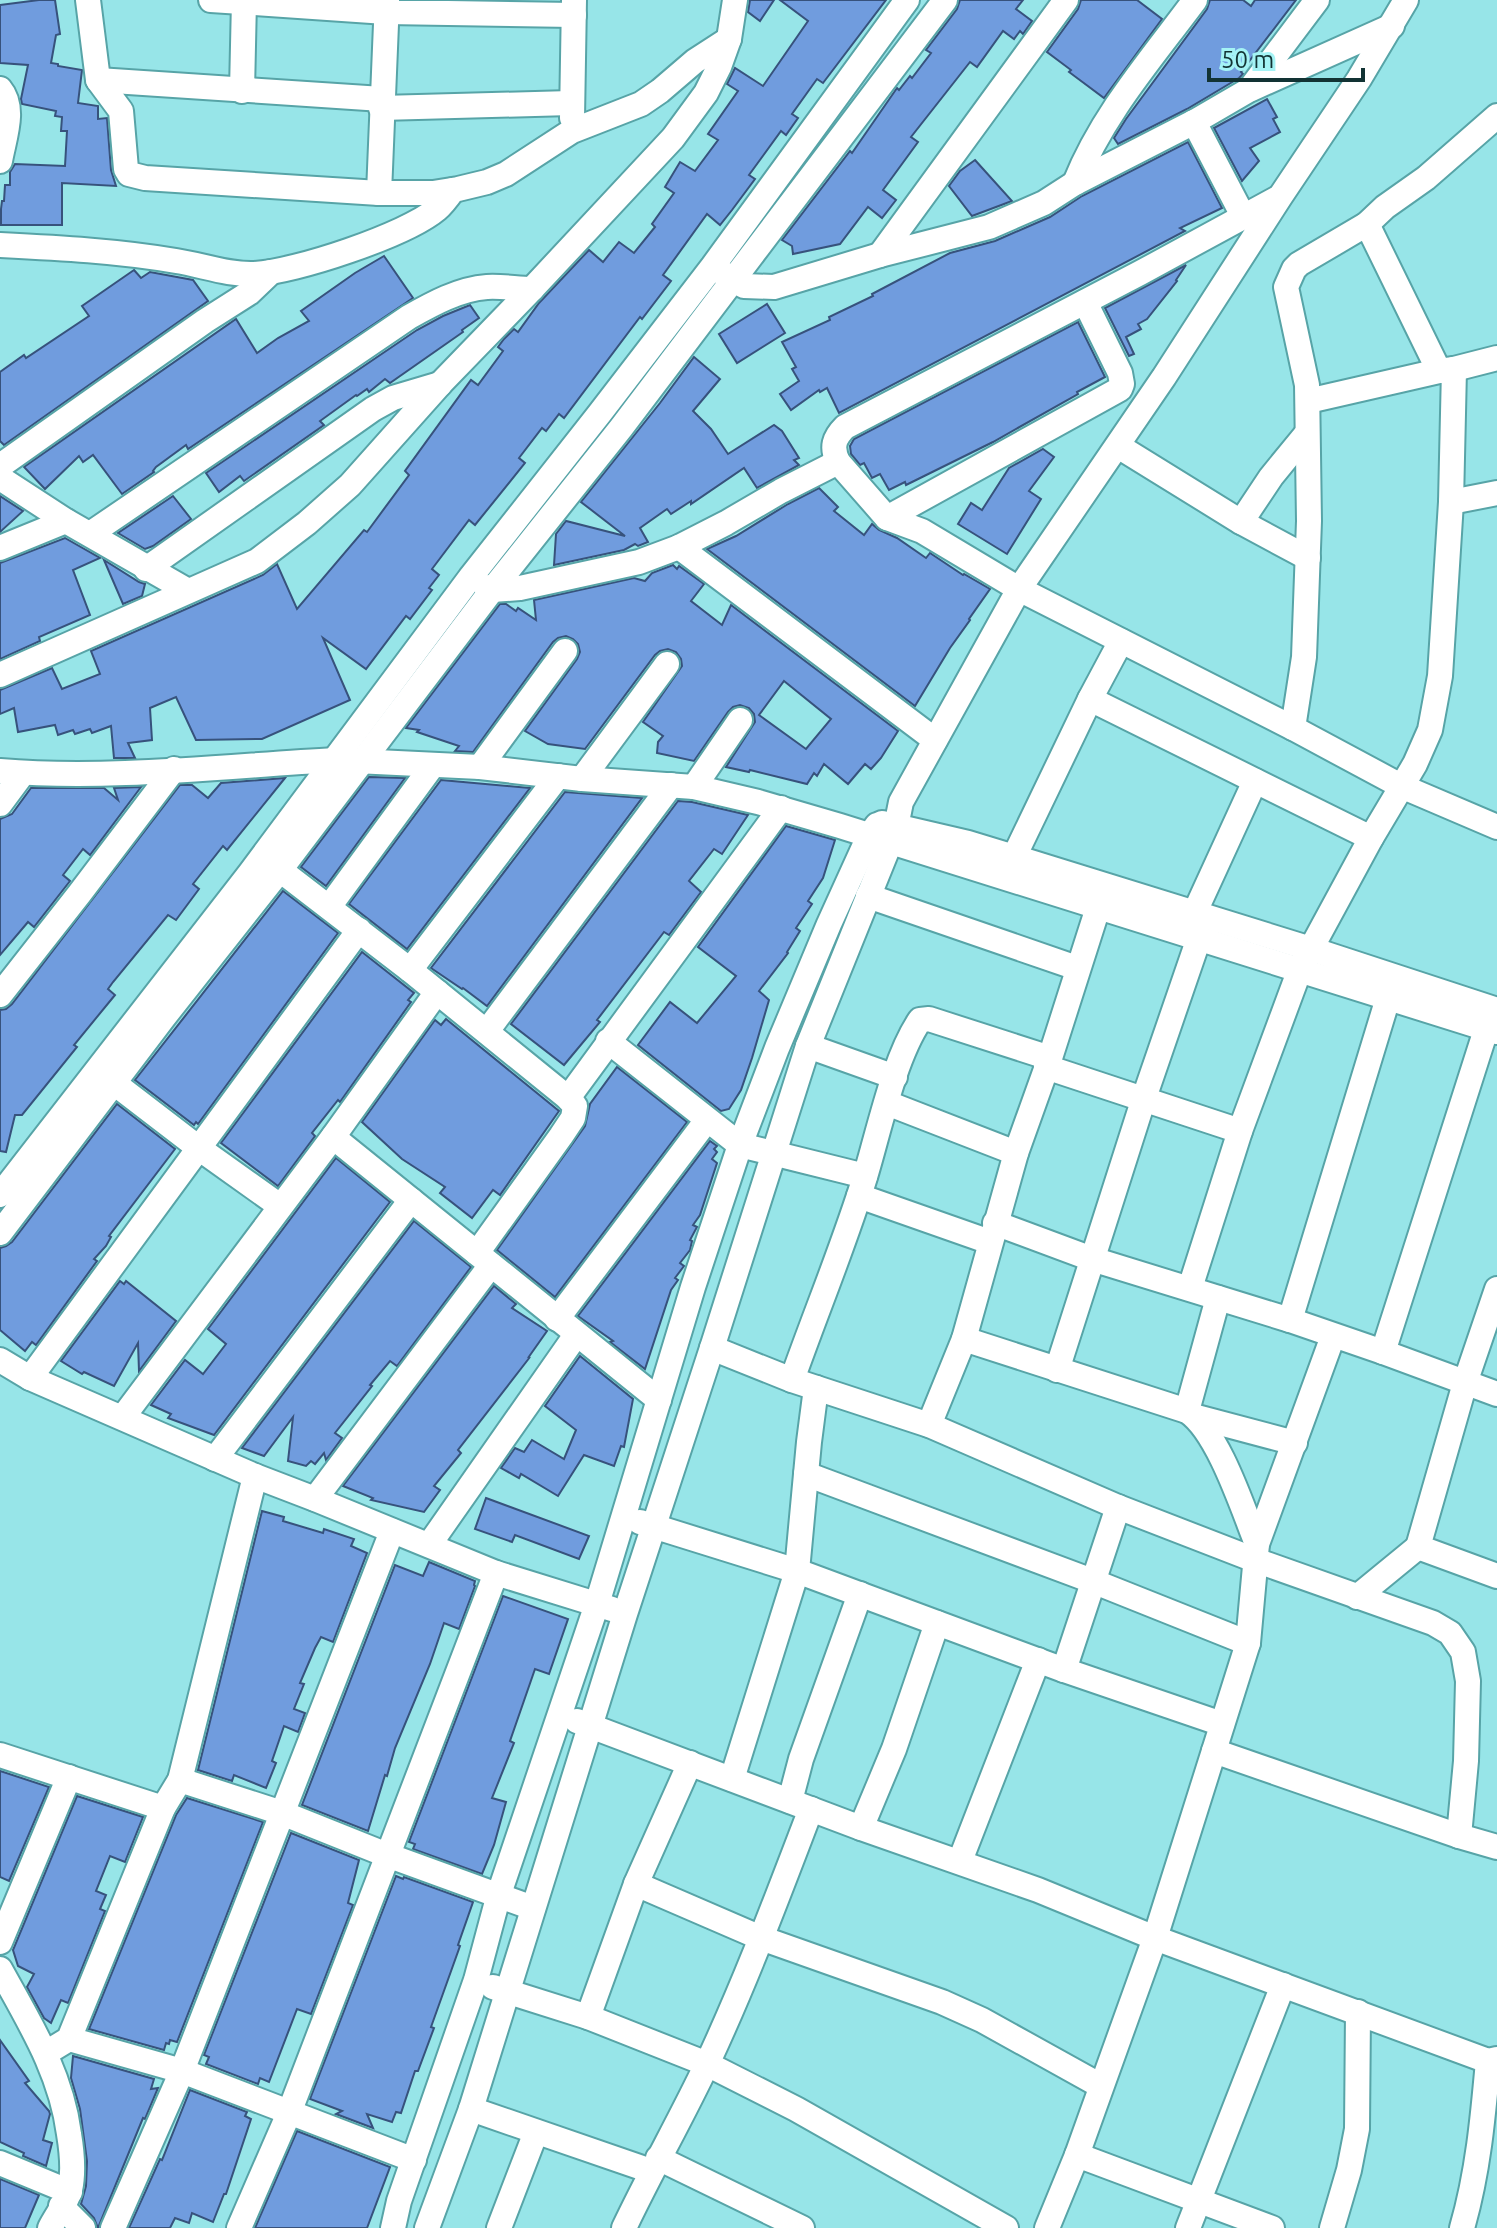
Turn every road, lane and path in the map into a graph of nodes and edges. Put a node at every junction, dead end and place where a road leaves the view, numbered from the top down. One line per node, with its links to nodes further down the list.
1 (88, 0): 15 (street)
2 (211, 0): 10 (street)
3 (735, 0): 14 (street)
4 (907, 0): 33 (street)
5 (945, 0): 35 (street)
6 (1066, 0): 32 (street)
7 (1195, 0): 25 (street)
8 (1317, 0): 17 (street)
9 (1406, 0): 13 (street)
10 (244, 1): 11 (street); 18 (street)
11 (386, 6): 12 (street); 19 (street)
12 (574, 7): 20 (street)
13 (1392, 26): 17 (street); 28 (street)
14 (729, 39): 23 (street); 36 (street)
15 (98, 80): 18 (street); 27 (street)
16 (0, 89): 24 (street)
17 (1249, 90): 22 (street)
18 (242, 91): 19 (street)
19 (382, 103): 20 (street); 27 (street)
20 (571, 103): 23 (street)
21 (1497, 116): 30 (street)
22 (1194, 122): 25 (street); 29 (street)
23 (572, 131): 26 (street)
24 (0, 161)
25 (1075, 183): 32 (street)
26 (453, 190): 27 (street); 34 (street)
27 (379, 193)
28 (1280, 197): 29 (street); 45 (street)
29 (1243, 216): 37 (street)
30 (1367, 224): 39 (street); 41 (street)
31 (0, 245): 34 (street)
32 (880, 255): 35 (street)
33 (713, 266): 35 (street); 42 (street)
34 (271, 272): 47 (street)
35 (733, 281): 43 (street)
36 (532, 289): 40 (street); 54 (street)
37 (1085, 302): 46 (street); 51 (street)
38 (1497, 358): 39 (street)
39 (1447, 370): 41 (street); 50 (street)
40 (441, 383): 58 (street); 62 (street)
41 (1308, 401): 44 (street)
42 (600, 413): 43 (street); 59 (street)
43 (621, 428): 61 (street)
44 (1307, 433): 53 (street); 57 (street)
45 (1118, 446): 53 (street); 60 (street)
46 (838, 462): 51 (street); 55 (street)
47 (0, 466)
48 (0, 478): 52 (street)
49 (1497, 493): 50 (street)
50 (1451, 502): 81 (street)
51 (887, 518): 60 (street)
52 (66, 521): 54 (street); 56 (street)
53 (1241, 522): 57 (street)
54 (90, 534): 58 (street)
55 (679, 547): 61 (street); 70 (street)
56 (0, 548)
57 (1308, 558): 69 (street)
58 (146, 569): 62 (street)
59 (470, 578): 61 (street); 71 (street)
60 (1019, 589): 63 (street); 70 (street)
61 (492, 590): 72 (street)
62 (188, 591): 66 (street)
63 (1121, 641): 67 (street); 69 (street)
64 (565, 651): 74 (street)
65 (667, 664): 78 (street)
66 (0, 675)
67 (1090, 699): 79 (street); 87 (street)
68 (740, 720): 80 (street)
69 (1293, 728): 81 (street)
70 (935, 740): 85 (street)
71 (335, 760): 72 (street); 75 (street); 118 (street)
72 (365, 760): 73 (street); 88 (street)
73 (433, 765): 74 (street); 91 (street)
74 (480, 767): 77 (street)
75 (174, 769): 76 (street); 98 (street)
76 (12, 772): 82 (street)
77 (558, 776): 78 (street); 96 (street)
78 (582, 779): 80 (street)
79 (1255, 781): 86 (street); 92 (street)
80 (683, 786): 83 (street); 101 (street)
81 (1401, 786): 84 (street); 86 (street)
82 (0, 804)
83 (781, 808): 85 (street); 102 (street)
84 (1497, 827)
85 (884, 832): 87 (street); 89 (street); 90 (street); 113 (street)
86 (1371, 838): 94 (street)
87 (1014, 857): 90 (street)
88 (280, 870): 91 (street); 106 (street)
89 (868, 896): 95 (street); 103 (street)
90 (1102, 896): 92 (street); 95 (street)
91 (329, 907): 93 (street)
92 (1197, 926): 94 (street); 108 (street)
93 (359, 930): 96 (street); 114 (street)
94 (1306, 959): 99 (street); 100 (street); 111 (street)
95 (1077, 968): 104 (street)
96 (410, 970): 97 (street)
97 (437, 992): 101 (street); 112 (street)
98 (0, 995)
99 (1388, 998): 100 (street); 128 (street)
100 (1494, 1015): 133 (street)
101 (487, 1031): 107 (street)
102 (608, 1041): 107 (street); 110 (street)
103 (808, 1046): 105 (street); 115 (street)
104 (1048, 1062): 105 (street); 108 (street); 116 (street)
105 (895, 1077): 109 (street)
106 (114, 1083): 114 (street); 122 (street)
107 (568, 1098): 123 (street)
108 (1144, 1098): 111 (street); 124 (street)
109 (887, 1103): 116 (street); 117 (street)
110 (707, 1120): 113 (street); 129 (street)
111 (1240, 1131): 125 (street)
112 (333, 1137): 119 (street); 120 (street)
113 (740, 1145): 115 (street); 141 (street)
114 (200, 1149): 120 (street); 136 (street)
115 (773, 1153): 117 (street); 132 (street)
116 (1016, 1153): 121 (street)
117 (862, 1186): 121 (street); 137 (street)
118 (0, 1195)
119 (411, 1200): 123 (street); 146 (street)
120 (280, 1206): 143 (street)
121 (992, 1232): 124 (street); 131 (street)
122 (0, 1233)
123 (484, 1259): 129 (street); 149 (street)
124 (1092, 1259): 125 (street); 135 (street)
125 (1190, 1288): 127 (street)
126 (1497, 1289): 138 (street)
127 (1218, 1298): 128 (street); 142 (street)
128 (1290, 1320): 130 (street)
129 (567, 1327): 141 (street); 154 (street)
130 (1333, 1336): 133 (street); 145 (street)
131 (964, 1339): 135 (street); 144 (street)
132 (712, 1348): 137 (street); 152 (street)
133 (1383, 1352): 138 (street)
134 (0, 1360): 136 (street)
135 (1057, 1370): 142 (street)
136 (30, 1378): 143 (street)
137 (792, 1380): 139 (street)
138 (1465, 1383): 140 (street); 155 (street)
139 (816, 1388): 144 (street); 147 (street)
140 (1497, 1394)
141 (659, 1400): 151 (street)
142 (1192, 1414): 145 (street); 156 (street)
143 (123, 1417): 146 (street)
144 (929, 1425): 150 (street)
145 (1295, 1443): 156 (street)
146 (215, 1459): 148 (street)
147 (806, 1474): 157 (street); 160 (street)
148 (255, 1476): 149 (street); 177 (street)
149 (315, 1499): 153 (street)
150 (1118, 1507): 156 (street); 160 (street)
151 (623, 1517): 152 (street); 163 (street)
152 (655, 1526): 157 (street); 164 (street)
153 (392, 1531): 154 (street); 180 (street)
154 (429, 1545): 158 (street)
155 (1418, 1547): 159 (street); 162 (street)
156 (1256, 1552): 162 (street); 166 (street)
157 (797, 1571): 161 (street); 176 (street)
158 (496, 1573): 163 (street); 184 (street)
159 (1497, 1576)
160 (1095, 1582): 166 (street); 168 (street)
161 (860, 1594): 165 (street); 178 (street)
162 (1357, 1597): 182 (street)
163 (597, 1604): 164 (street); 169 (street)
164 (625, 1614): 171 (street)
165 (937, 1623): 167 (street); 181 (street)
166 (1248, 1643): 170 (street)
167 (1038, 1660): 168 (street); 185 (street)
168 (1064, 1670): 170 (street)
169 (560, 1716): 171 (street); 187 (street)
170 (1222, 1724): 172 (street)
171 (591, 1726): 174 (street); 188 (street)
172 (1214, 1751): 182 (street); 190 (street)
173 (0, 1755): 175 (street)
174 (690, 1763): 176 (street); 186 (street)
175 (69, 1777): 179 (street); 191 (street)
176 (732, 1779): 178 (street)
177 (180, 1780): 179 (street); 180 (street)
178 (800, 1805): 181 (street); 189 (street)
179 (163, 1808): 198 (street)
180 (282, 1813): 184 (street); 202 (street)
181 (861, 1828): 185 (street)
182 (1459, 1836): 183 (street)
183 (1497, 1847)
184 (387, 1855): 187 (street); 205 (street)
185 (960, 1861): 190 (street)
186 (636, 1884): 189 (street); 197 (street)
187 (499, 1894): 188 (street); 193 (street)
188 (533, 1908): 195 (street)
189 (761, 1938): 201 (street); 203 (street)
190 (1155, 1938): 194 (street); 203 (street)
191 (0, 1942)
192 (0, 1969): 199 (street)
193 (476, 1980): 195 (street); 208 (street)
194 (1283, 1985): 196 (street); 212 (street)
195 (508, 1993): 197 (street); 204 (street)
196 (1358, 2012): 200 (street); 226 (street)
197 (588, 2017): 201 (street)
198 (69, 2039): 199 (street); 202 (street)
199 (46, 2053): 211 (street)
200 (1492, 2060): 227 (street)
201 (707, 2064): 210 (street); 222 (street)
202 (182, 2071): 205 (street); 215 (street)
203 (1101, 2086): 207 (street)
204 (471, 2109): 206 (street); 218 (street)
205 (289, 2113): 208 (street); 216 (street)
206 (536, 2132): 210 (street); 219 (street)
207 (1077, 2155): 212 (street); 223 (street)
208 (414, 2160): 217 (street)
209 (0, 2163): 211 (street)
210 (655, 2164): 220 (street); 221 (street)
211 (66, 2199): 213 (street); 214 (street)
212 (1198, 2202): 224 (street); 225 (street)
213 (50, 2228)
214 (83, 2228)
215 (113, 2228)
216 (239, 2228)
217 (393, 2228)
218 (427, 2228)
219 (499, 2228)
220 (624, 2228)
221 (802, 2228)
222 (1006, 2228)
223 (1047, 2228)
224 (1188, 2228)
225 (1272, 2228)
226 (1332, 2228)
227 (1462, 2228)

